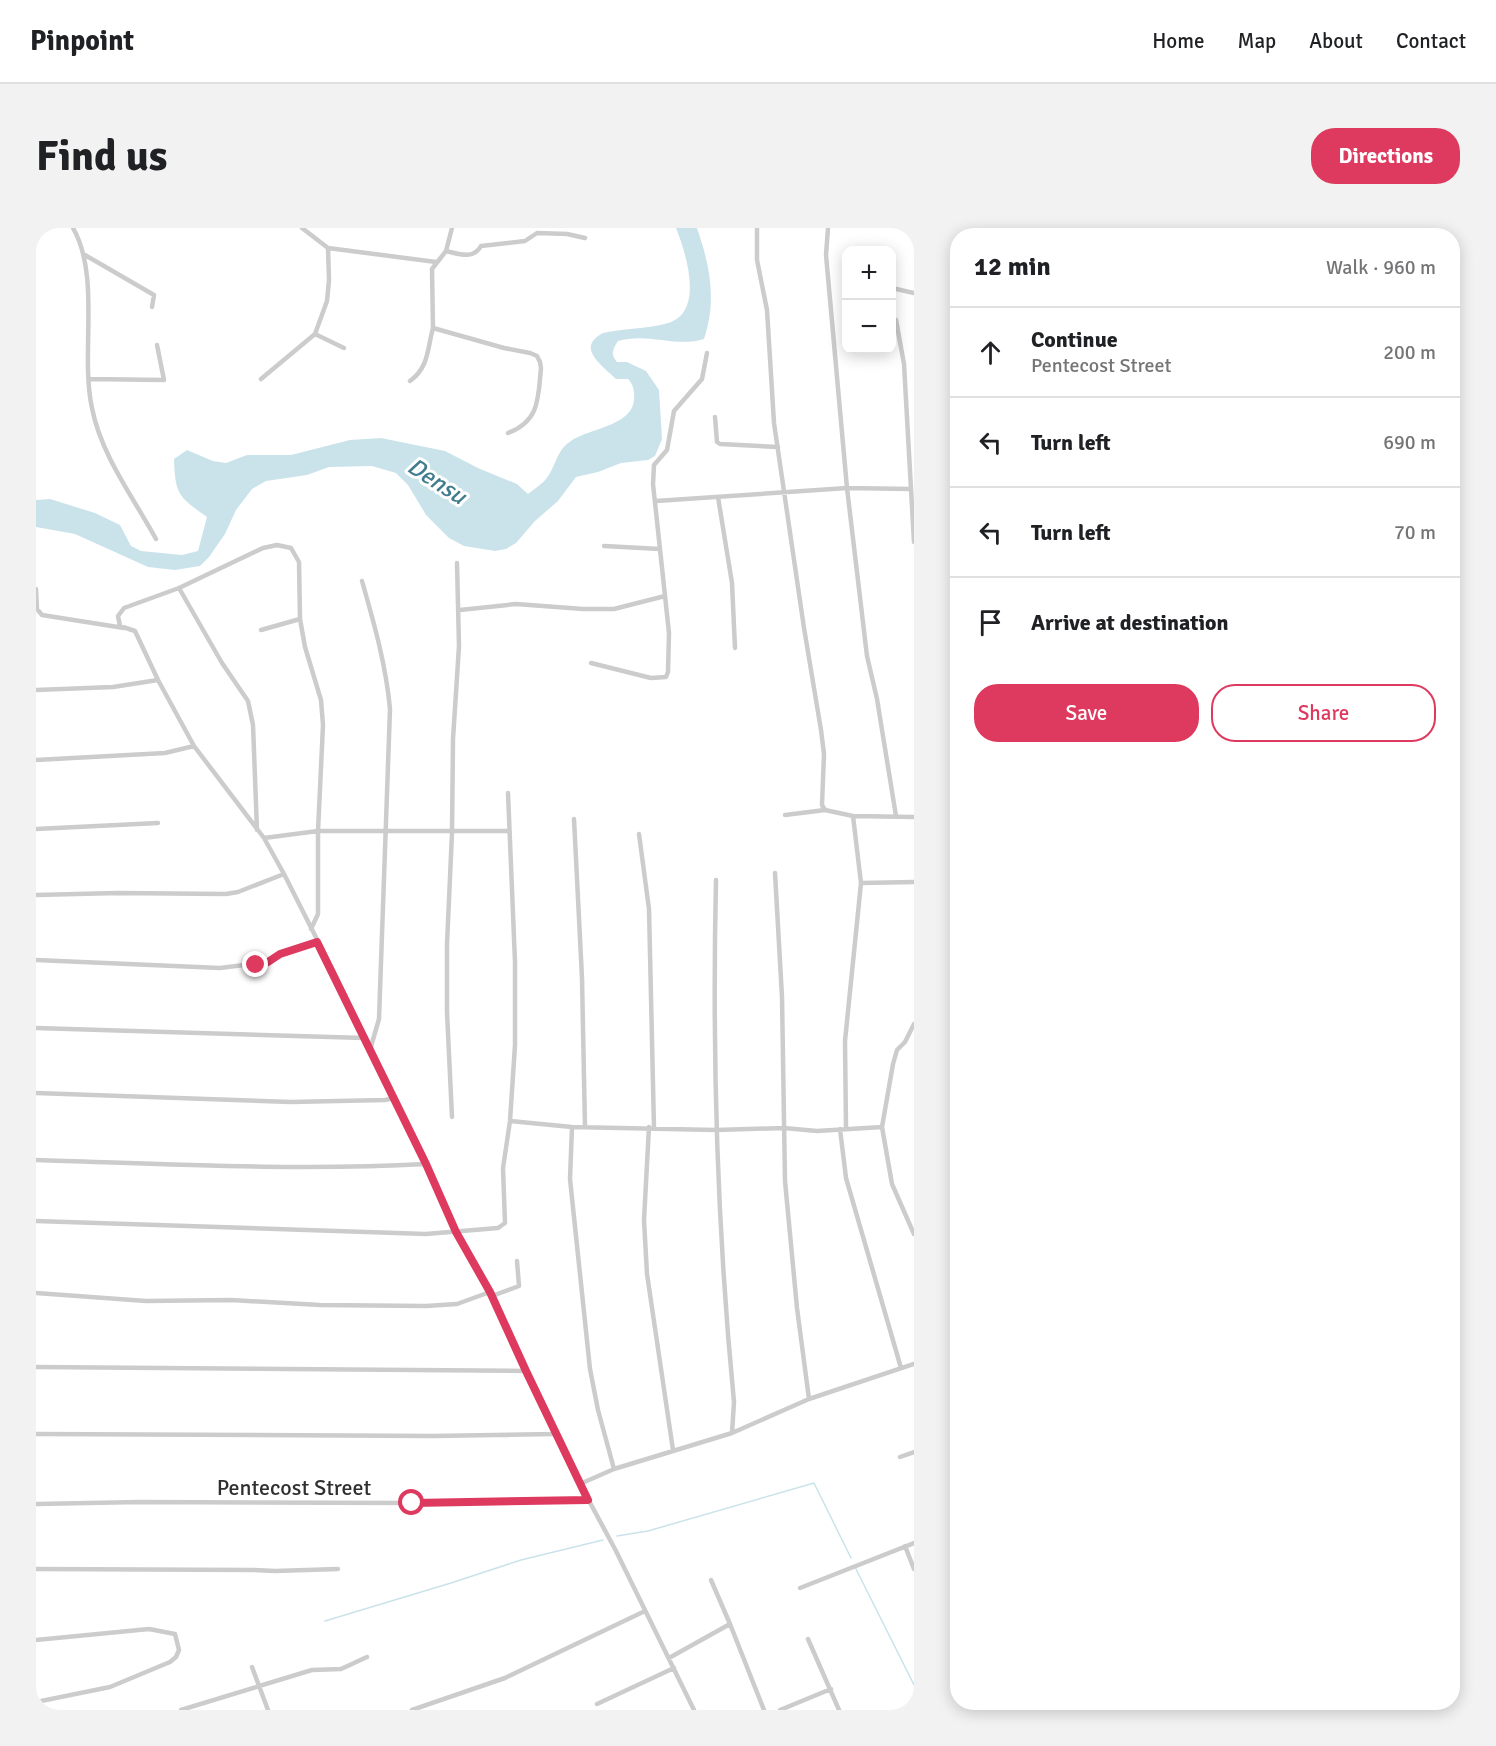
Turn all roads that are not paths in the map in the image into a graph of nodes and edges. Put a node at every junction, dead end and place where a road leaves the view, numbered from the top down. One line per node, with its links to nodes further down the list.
1 (73, 228): 9 (street)
2 (302, 228): 7 (street)
3 (452, 228): 8 (street)
4 (758, 228): 25 (street)
5 (828, 228): 26 (street)
6 (585, 238): 8 (street)
7 (328, 248): 10 (street); 16 (street)
8 (446, 251): 10 (street)
9 (85, 255): 13 (street); 20 (street)
10 (436, 262): 15 (street)
11 (896, 289): 12 (street)
12 (914, 293)
13 (152, 307)
14 (896, 320): 27 (street)
15 (433, 328): 22 (street); 24 (street)
16 (315, 334): 18 (street); 21 (street)
17 (157, 345): 20 (street)
18 (344, 348)
19 (707, 353): 30 (street)
20 (89, 379): 31 (street)
21 (261, 379)
22 (410, 381)
23 (715, 417): 25 (street)
24 (508, 433)
25 (778, 447): 28 (street)
26 (847, 488): 27 (street); 28 (street); 54 (street)
27 (910, 489): 32 (street)
28 (784, 492): 29 (street); 51 (street)
29 (718, 497): 30 (street); 44 (street)
30 (656, 501): 34 (street)
31 (156, 539)
32 (914, 542)
33 (604, 546): 34 (street)
34 (660, 549): 39 (street)
35 (457, 563): 40 (street)
36 (362, 581): 62 (street)
37 (179, 588): 41 (street); 43 (street); 59 (street)
38 (36, 589): 43 (street)
39 (665, 596): 40 (street); 45 (street)
40 (460, 610): 63 (street)
41 (300, 620): 42 (street); 60 (street)
42 (261, 630)
43 (135, 631): 46 (street)
44 (735, 648)
45 (591, 663)
46 (158, 680): 47 (street); 48 (street)
47 (36, 690)
48 (194, 747): 49 (street); 59 (street)
49 (36, 760)
50 (508, 793): 61 (street)
51 (825, 810): 52 (street); 53 (street)
52 (785, 815)
53 (853, 816): 54 (street); 70 (street)
54 (896, 816): 55 (street)
55 (914, 817)
56 (574, 819): 84 (street)
57 (158, 823): 58 (street)
58 (36, 829)
59 (257, 830): 65 (street)
60 (318, 831): 62 (street); 65 (street); 72 (street)
61 (508, 831): 63 (street); 82 (street)
62 (386, 832): 63 (street); 78 (street)
63 (452, 832): 81 (street)
64 (639, 834): 86 (street)
65 (264, 838): 67 (street)
66 (775, 873): 87 (street)
67 (284, 874): 71 (street); 72 (street)
68 (716, 879): 90 (street)
69 (914, 882): 70 (street)
70 (861, 883): 88 (street)
71 (36, 896)
72 (311, 929): 73 (street)
73 (317, 942): 74 (street); 77 (street)
74 (36, 960)
75 (914, 1024): 85 (street)
76 (36, 1028): 77 (street)
77 (364, 1038): 78 (street)
78 (370, 1050): 80 (street)
79 (36, 1093): 80 (street)
80 (394, 1098): 92 (street)
81 (452, 1117)
82 (510, 1121): 83 (street); 94 (street)
83 (572, 1127): 84 (street); 110 (street)
84 (585, 1127): 86 (street)
85 (882, 1127): 88 (street); 95 (street)
86 (652, 1128): 90 (street); 107 (street)
87 (784, 1128): 89 (street); 90 (street); 103 (street)
88 (846, 1128): 89 (street)
89 (840, 1129): 101 (street)
90 (716, 1130): 104 (street)
91 (36, 1160): 92 (street)
92 (426, 1164): 94 (street)
93 (36, 1221): 94 (street)
94 (456, 1232): 98 (street)
95 (914, 1234)
96 (517, 1261): 98 (street)
97 (36, 1293): 98 (street)
98 (491, 1294): 102 (street)
99 (914, 1364): 101 (street)
100 (36, 1367): 102 (street)
101 (901, 1368): 103 (street)
102 (526, 1371): 106 (street)
103 (809, 1399): 104 (street)
104 (732, 1433): 107 (street)
105 (36, 1434): 106 (street)
106 (555, 1434): 111 (street)
107 (673, 1450): 110 (street)
108 (914, 1452): 109 (street)
109 (900, 1457)
110 (614, 1469): 111 (street)
111 (580, 1484): 112 (street)
112 (588, 1500): 113 (street, Pentecost Street); 121 (street)
113 (36, 1504)
114 (914, 1543): 115 (street)
115 (905, 1546): 118 (street); 120 (street)
116 (36, 1569): 117 (street)
117 (338, 1569)
118 (914, 1569)
119 (711, 1580): 122 (street)
120 (800, 1588)
121 (645, 1611): 126 (street); 135 (street)
122 (730, 1624): 126 (street); 137 (street)
123 (808, 1639): 130 (street)
124 (36, 1641): 131 (street)
125 (367, 1657): 129 (street)
126 (669, 1658): 128 (street)
127 (252, 1667): 129 (street)
128 (674, 1668): 132 (street); 136 (street)
129 (260, 1685): 133 (street); 134 (street)
130 (831, 1689): 138 (street); 139 (street)
131 (36, 1702)
132 (597, 1704)
133 (181, 1710)
134 (268, 1710)
135 (412, 1710)
136 (694, 1710)
137 (764, 1710)
138 (780, 1710)
139 (839, 1710)

